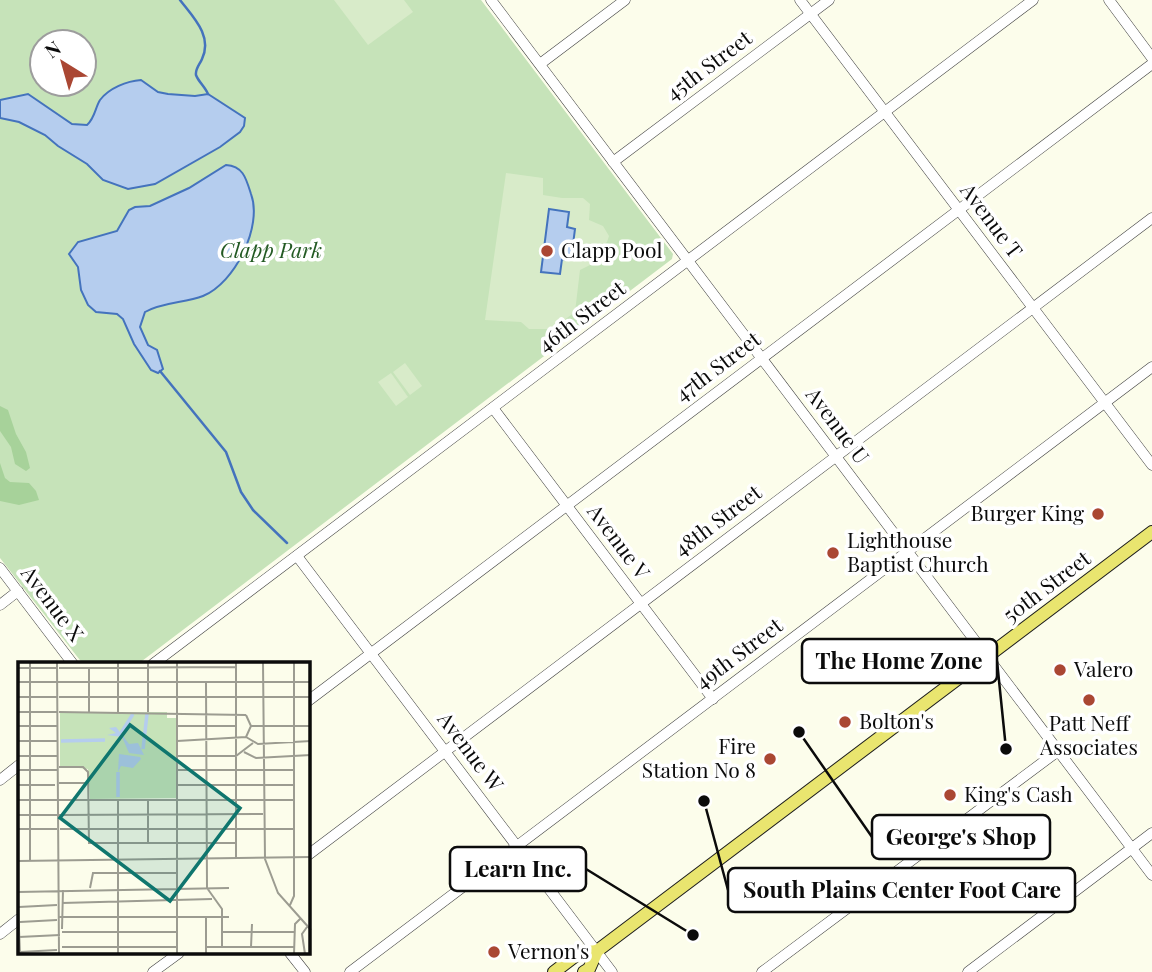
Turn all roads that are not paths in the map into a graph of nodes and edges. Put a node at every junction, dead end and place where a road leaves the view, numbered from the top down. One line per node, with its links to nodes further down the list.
1 (491, 0): 9 (street, Avenue U)
2 (625, 0): 9 (street)
3 (800, 0): 7 (street, Avenue T)
4 (829, 0): 7 (street, 45th Street)
5 (1033, 0): 11 (street, 46th Street)
6 (1109, 0): 8 (street)
7 (810, 14): 11 (street, Avenue T); 12 (street, 45th Street)
8 (1152, 58)
9 (540, 64): 12 (street, Avenue U)
10 (1152, 64): 13 (street, 47th Street)
11 (884, 113): 13 (street, Avenue T); 15 (street, 46th Street)
12 (613, 162): 15 (street, Avenue U)
13 (959, 210): 16 (street, Avenue T); 17 (street, 47th Street)
14 (1152, 218): 16 (street, 48th Street)
15 (688, 261): 17 (street, Avenue U); 20 (street, 46th Street)
16 (1033, 308): 19 (street, Avenue T); 21 (street, 48th Street)
17 (762, 359): 21 (street, Avenue U); 23 (street, 47th Street)
18 (1152, 367): 19 (street, 49th Street)
19 (1105, 403): 22 (street, Avenue T); 25 (street, 49th Street)
20 (493, 408): 23 (street, Avenue V); 26 (street, 46th Street)
21 (836, 457): 25 (street, Avenue U); 29 (street, 48th Street)
22 (1152, 465)
23 (567, 506): 29 (street, Avenue V); 31 (street, 47th Street)
24 (1152, 532): 32 (main road, 50th Street)
25 (908, 552): 32 (street, Avenue U); 35 (street, 49th Street)
26 (297, 556): 31 (street, Avenue W); 34 (street, 46th Street)
27 (0, 568): 28 (street, Avenue X)
28 (18, 591): 30 (street); 33 (street, Avenue X)
29 (641, 604): 35 (street, Avenue V); 37 (street, 48th Street)
30 (0, 605)
31 (371, 653): 36 (street, 47th Street); 37 (street, Avenue W)
32 (987, 657): 38 (street, Avenue U); 48 (main road, 50th Street)
33 (71, 662)
34 (156, 662)
35 (713, 698): 42 (street, 49th Street)
36 (310, 699)
37 (446, 751): 42 (street, Avenue W); 44 (street, 48th Street)
38 (1058, 751): 43 (street, Avenue U); 57 (street)
39 (18, 766): 40 (street)
40 (0, 780)
41 (1152, 833): 43 (street)
42 (517, 846): 48 (street, Avenue W); 53 (street, 49th Street)
43 (1132, 848): 45 (street, Avenue U); 58 (street)
44 (310, 853)
45 (1152, 875)
46 (18, 920): 47 (street)
47 (0, 934)
48 (597, 951): 54 (main road, 50th Street); 55 (main road, 50th Street); 56 (street, Avenue W)
49 (178, 954): 51 (street)
50 (291, 954): 52 (street)
51 (153, 972)
52 (305, 972)
53 (350, 972)
54 (554, 972)
55 (584, 972)
56 (612, 972)
57 (762, 972)
58 (968, 972)

